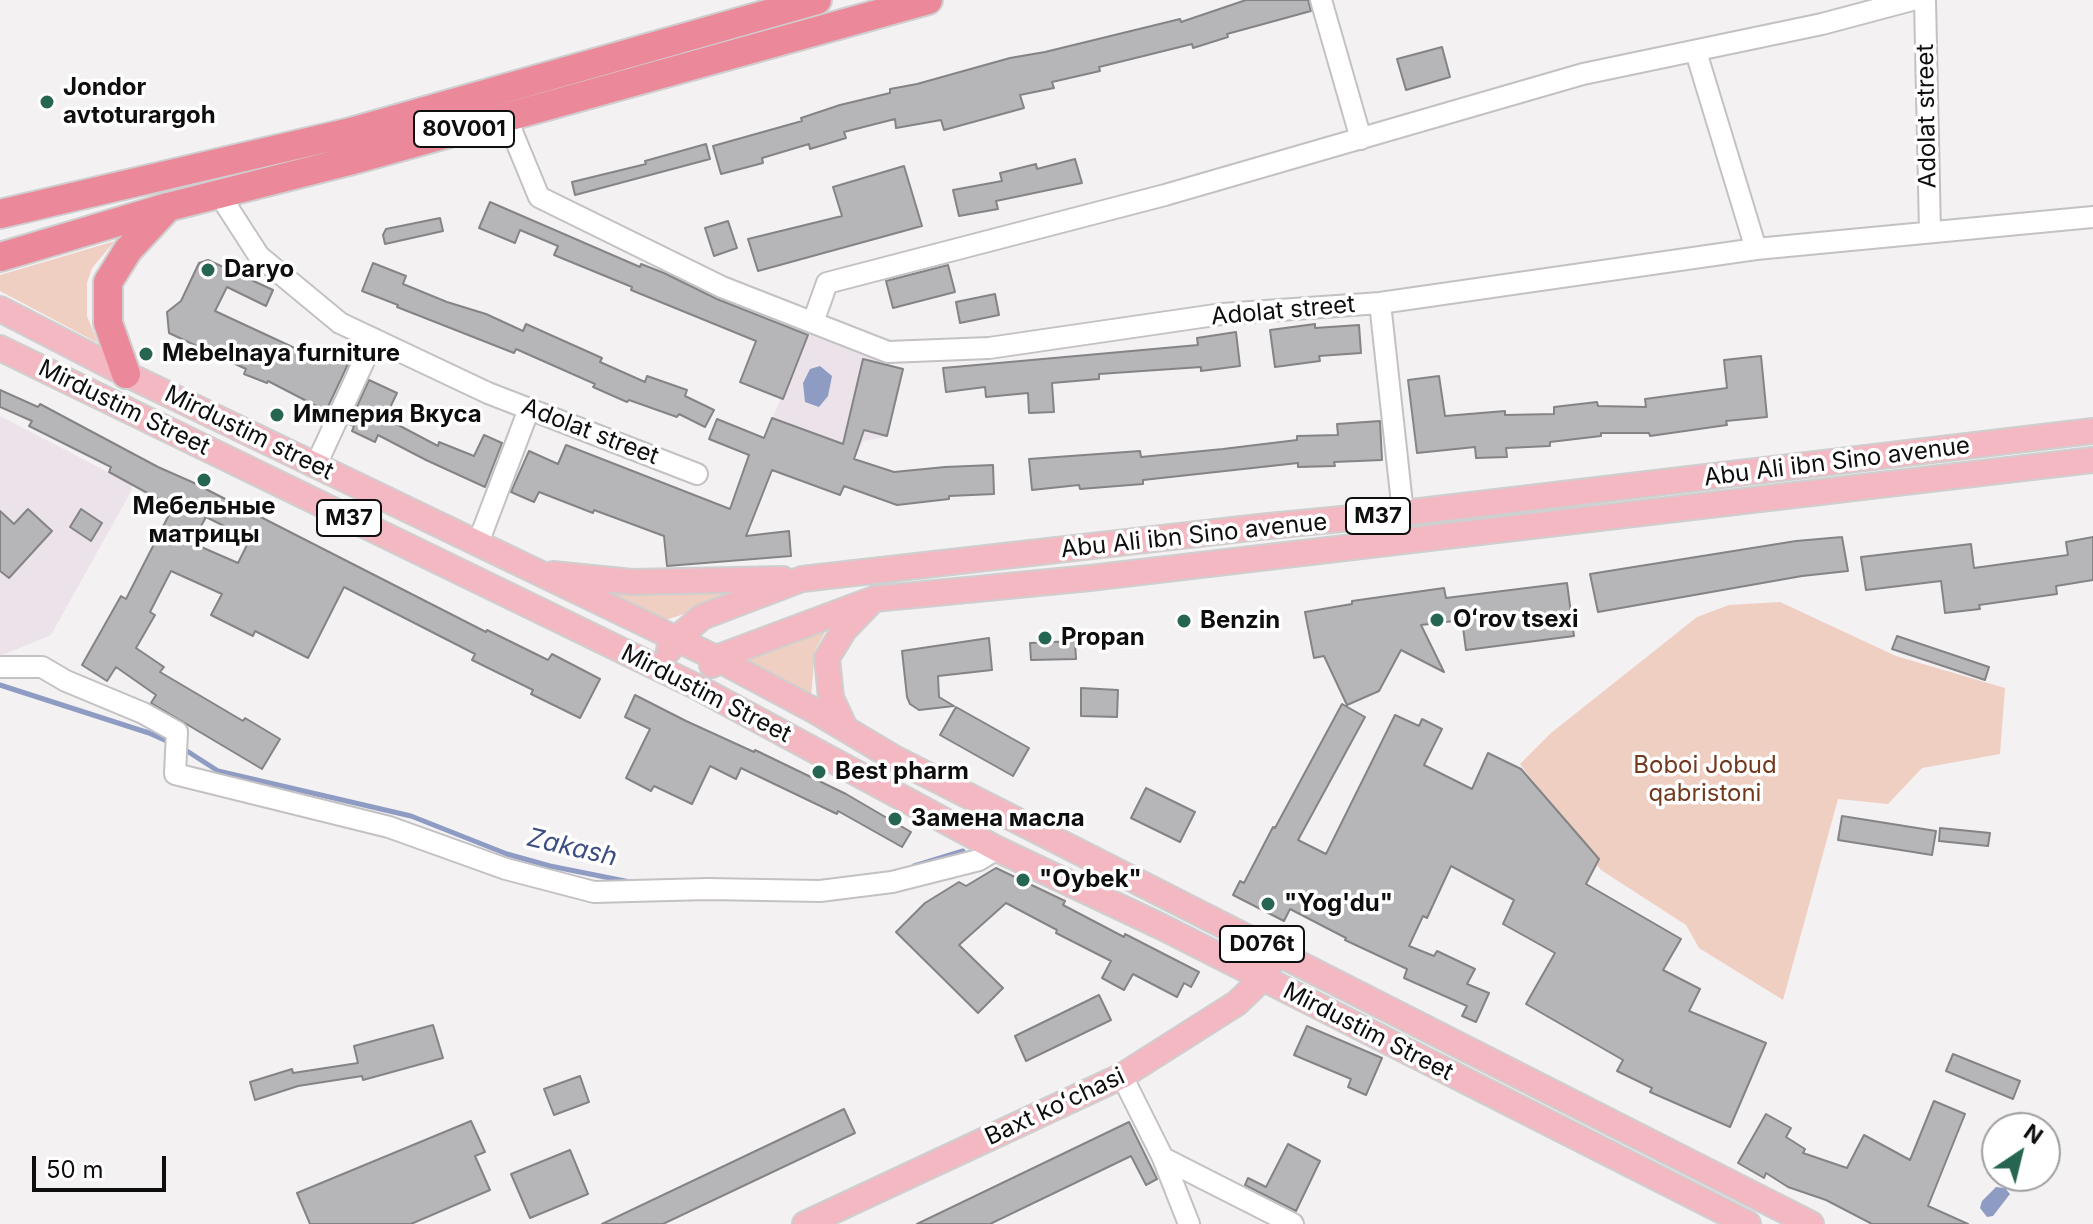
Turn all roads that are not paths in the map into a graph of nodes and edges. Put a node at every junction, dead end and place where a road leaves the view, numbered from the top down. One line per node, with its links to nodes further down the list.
1 (817, 0): 6 (highway, 80V001)
2 (928, 0): 7 (highway, 80V001)
3 (1321, 0): 10 (street)
4 (1912, 0): 8 (street)
5 (1925, 0): 15 (street, Adolat street)
6 (735, 22): 7 (highway); 13 (highway, 80V001)
7 (739, 51): 9 (highway, 80V001)
8 (1696, 52): 10 (street); 16 (street)
9 (506, 117): 11 (highway, 80V001); 20 (street, Adolat street)
10 (1361, 139): 20 (street)
11 (219, 194): 12 (highway, 80V001); 21 (street, Adolat street)
12 (168, 207): 17 (highway, 80V001); 23 (highway)
13 (0, 214)
14 (2093, 217): 15 (street, Adolat street)
15 (1930, 232): 16 (street, Adolat street)
16 (1756, 249): 18 (street, Adolat street)
17 (0, 257)
18 (1380, 303): 20 (street, Adolat street); 29 (street)
19 (0, 309): 23 (main road, Mirdustim street / M37)
20 (813, 322)
21 (374, 339): 24 (street, Adolat street); 27 (street)
22 (0, 348): 37 (main road, Mirdustim Street / M37)
23 (126, 374): 27 (main road, Mirdustim street / M37)
24 (529, 409): 28 (street, Adolat street); 30 (street)
25 (2093, 431): 29 (main road, Abu Ali ibn Sino avenue / M37)
26 (2093, 460): 33 (main road, Abu Ali ibn Sino avenue / M37)
27 (316, 465): 30 (main road, Mirdustim street / M37)
28 (697, 474)
29 (1403, 513): 32 (main road, Abu Ali ibn Sino avenue / M37)
30 (478, 543): 31 (main road, Mirdustim street / M37)
31 (537, 572): 32 (main road, M37); 34 (main road, Mirdustim street / M37)
32 (802, 579): 34 (main road, Abu Ali ibn Sino avenue / M37)
33 (874, 599): 35 (main road, Abu Ali ibn Sino avenue / M37); 39 (main road)
34 (676, 639): 35 (main road, Mirdustim street / M37); 37 (main road, Abu Ali ibn Sino avenue / M37)
35 (716, 658): 38 (main road); 39 (main road, Mirdustim Street / D076t)
36 (0, 667): 40 (street)
37 (659, 669): 38 (main road, Mirdustim Street / M37)
38 (699, 688): 40 (main road, Mirdustim Street / D076t)
39 (845, 728): 41 (main road, Mirdustim Street / D076t)
40 (997, 849): 42 (main road, Mirdustim Street / D076t)
41 (1278, 952): 42 (main road, Baxt koʻchasi); 49 (main road, Mirdustim Street / D076t)
42 (1262, 979): 43 (main road, Baxt koʻchasi); 48 (main road, Mirdustim Street / D076t)
43 (1122, 1076): 44 (street); 45 (main road, Baxt koʻchasi)
44 (1163, 1158): 46 (street); 47 (street)
45 (805, 1224)
46 (1189, 1224)
47 (1293, 1224)
48 (1748, 1224)
49 (1811, 1224)

